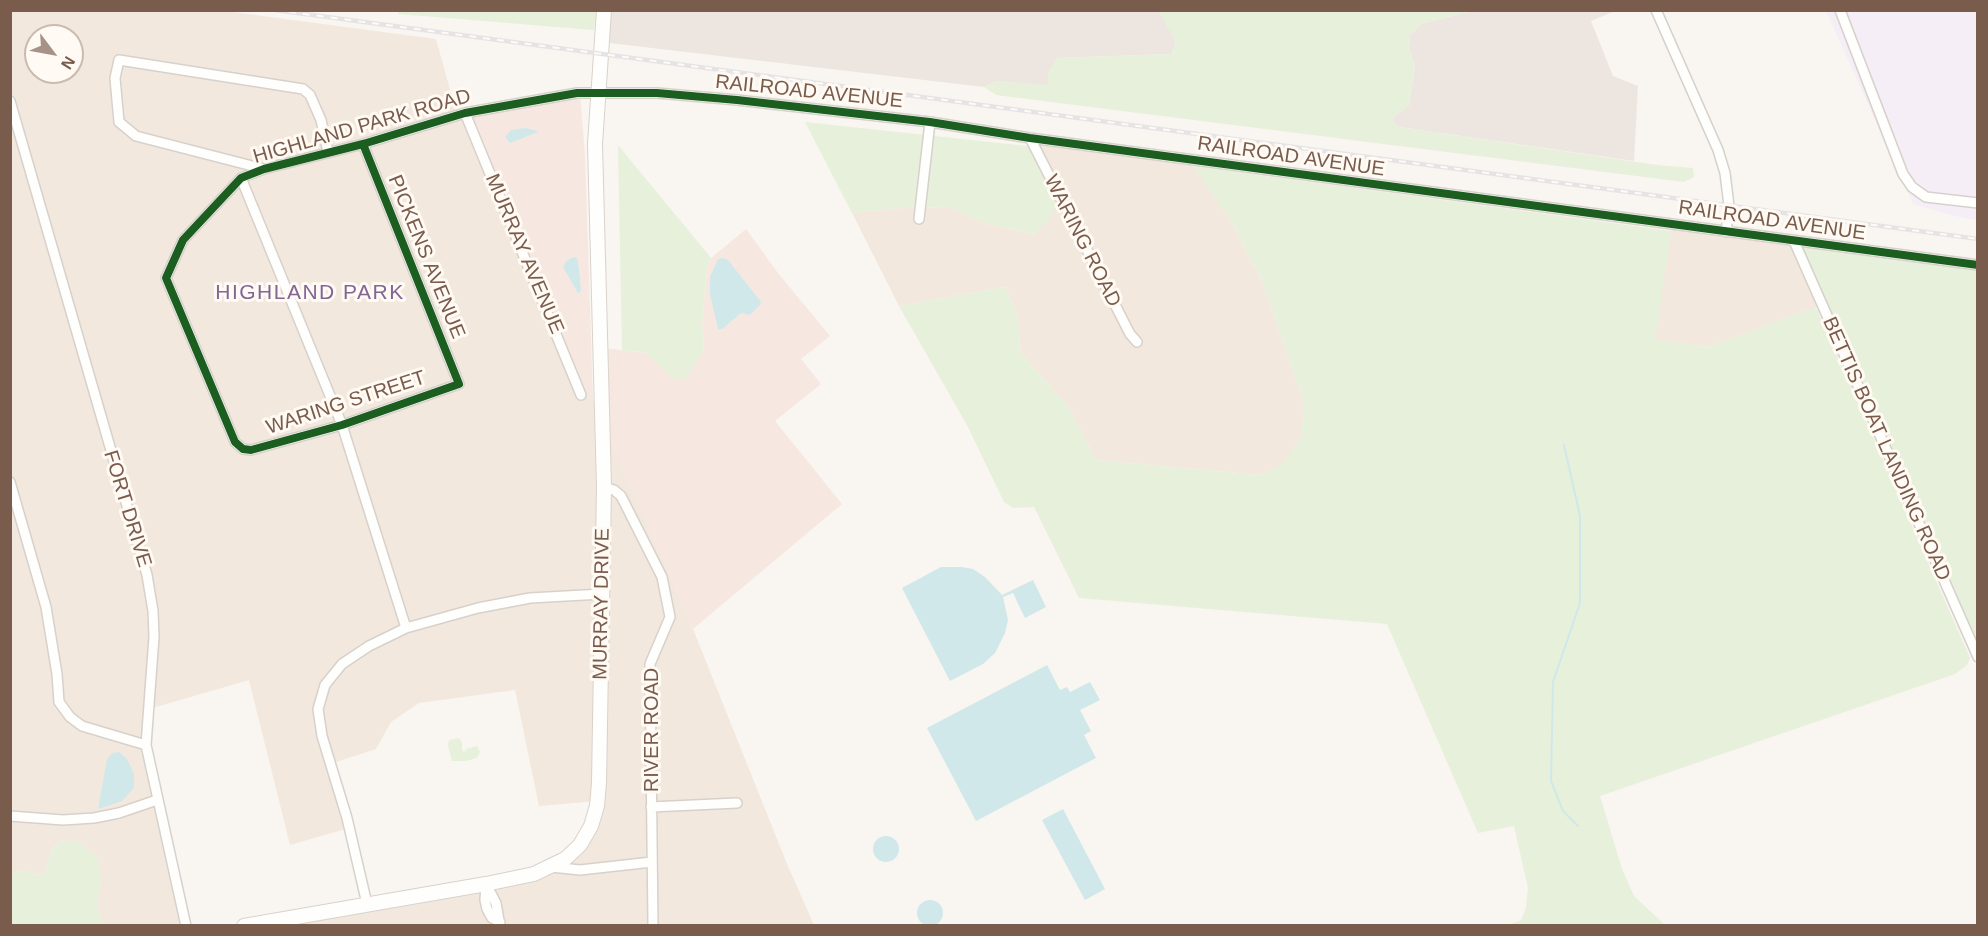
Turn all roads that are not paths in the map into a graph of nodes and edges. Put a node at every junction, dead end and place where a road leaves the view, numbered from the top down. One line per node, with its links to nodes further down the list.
1 (604, 10): 4 (street, MURRAY DRIVE)
2 (1656, 10): 15 (street)
3 (1840, 10): 13 (street)
4 (598, 93): 6 (street, HIGHLAND PARK ROAD); 7 (street, RAILROAD AVENUE); 23 (street, MURRAY DRIVE)
5 (10, 101): 27 (street, FORT DRIVE)
6 (465, 113): 9 (street, HIGHLAND PARK ROAD); 20 (street, MURRAY AVENUE)
7 (930, 123): 8 (street, RAILROAD AVENUE); 14 (street)
8 (1030, 138): 15 (street, RAILROAD AVENUE); 18 (street, WARING ROAD)
9 (363, 144): 10 (street, HIGHLAND PARK ROAD); 19 (street, PICKENS AVENUE)
10 (328, 152): 11 (street, HIGHLAND PARK ROAD); 11 (street)
11 (264, 169): 12 (street, HIGHLAND PARK ROAD)
12 (241, 178): 21 (street); 21 (street, WARING STREET)
13 (1977, 203)
14 (919, 219)
15 (1726, 232): 16 (street, RAILROAD AVENUE)
16 (1794, 241): 17 (street, RAILROAD AVENUE); 26 (street, BETTIS BOAT LANDING ROAD)
17 (1977, 265)
18 (1137, 342)
19 (459, 384): 21 (street, WARING STREET)
20 (581, 395)
21 (342, 425): 25 (street)
22 (10, 482): 27 (street)
23 (604, 487): 24 (street, MURRAY DRIVE); 30 (street, RIVER ROAD)
24 (602, 594): 25 (street); 33 (street, MURRAY DRIVE)
25 (406, 628): 35 (street)
26 (1977, 657)
27 (146, 745): 28 (street, FORT DRIVE)
28 (157, 800): 31 (street); 37 (street, FORT DRIVE)
29 (737, 803): 30 (street)
30 (651, 807): 32 (street, RIVER ROAD)
31 (10, 816)
32 (651, 862): 33 (street); 39 (street, RIVER ROAD)
33 (551, 867): 34 (street, MURRAY DRIVE)
34 (486, 884): 35 (street, MURRAY DRIVE); 36 (street)
35 (367, 904): 38 (street, MURRAY DRIVE)
36 (500, 924)
37 (186, 926)
38 (244, 926)
39 (653, 926)

